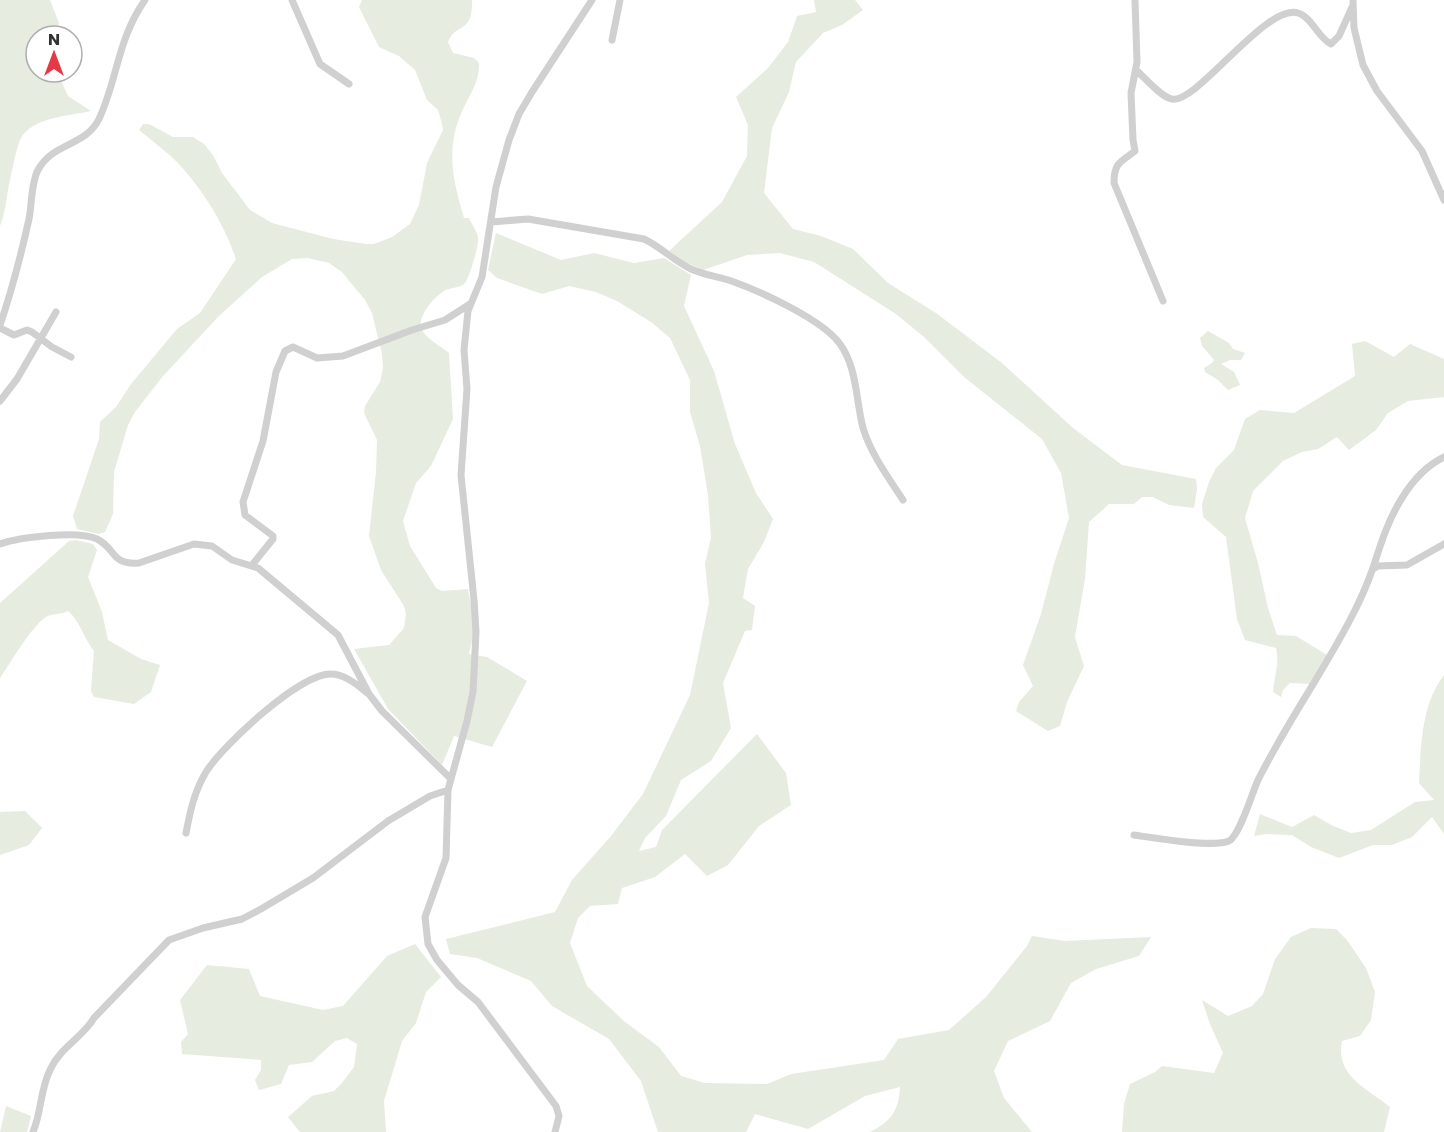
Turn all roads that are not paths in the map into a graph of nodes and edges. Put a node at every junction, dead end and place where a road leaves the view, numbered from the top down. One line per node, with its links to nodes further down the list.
1 (145, 0): 15 (street)
2 (292, 0): 9 (street)
3 (592, 0): 11 (street)
4 (620, 0): 7 (street)
5 (1135, 0): 8 (street)
6 (1353, 2): 8 (street); 10 (street)
7 (612, 40)
8 (1136, 70): 12 (street)
9 (349, 84)
10 (1444, 200)
11 (490, 222): 13 (street); 20 (street)
12 (1163, 301)
13 (470, 304): 23 (street); 26 (street)
14 (56, 312): 16 (street)
15 (0, 326): 16 (street)
16 (41, 337): 17 (street); 18 (street)
17 (71, 357)
18 (0, 401)
19 (1444, 457): 24 (street)
20 (903, 500)
21 (0, 544): 23 (street)
22 (1444, 544): 24 (street)
23 (252, 565): 25 (street)
24 (1373, 569): 29 (street)
25 (369, 694): 26 (street); 28 (street)
26 (451, 779): 27 (street)
27 (448, 790): 30 (street); 31 (street)
28 (186, 834)
29 (1134, 835)
30 (33, 1132)
31 (555, 1132)

